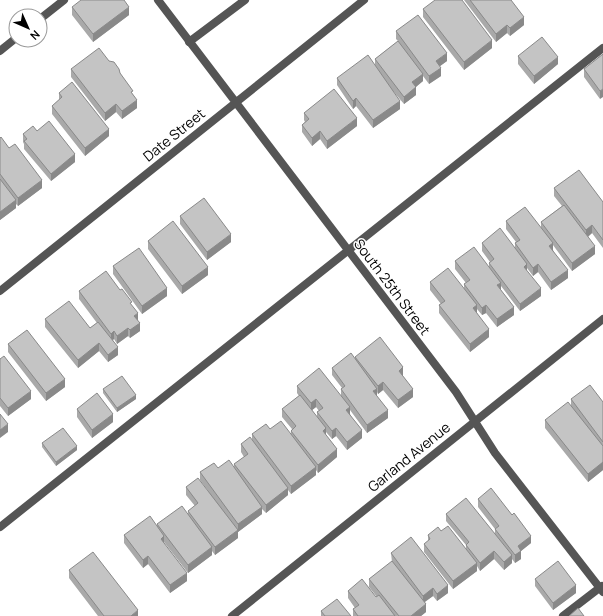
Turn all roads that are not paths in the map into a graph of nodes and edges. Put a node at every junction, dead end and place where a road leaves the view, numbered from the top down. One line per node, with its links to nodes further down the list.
1 (64, 0): 5 (street)
2 (158, 0): 6 (street, South 25th Street)
3 (244, 0): 6 (street)
4 (364, 0): 10 (street, Date Street)
5 (48, 13)
6 (189, 42): 10 (street, South 25th Street)
7 (8, 44): 9 (street)
8 (603, 48): 11 (street)
9 (0, 51)
10 (236, 103): 11 (street, South 25th Street); 12 (street, Date Street)
11 (348, 251): 14 (street, South 25th Street); 15 (street)
12 (0, 291)
13 (603, 319): 14 (street, Garland Avenue)
14 (474, 421): 16 (street, South 25th Street); 17 (street, Garland Avenue)
15 (0, 528)
16 (602, 588): 18 (street)
17 (233, 616)
18 (563, 616)

